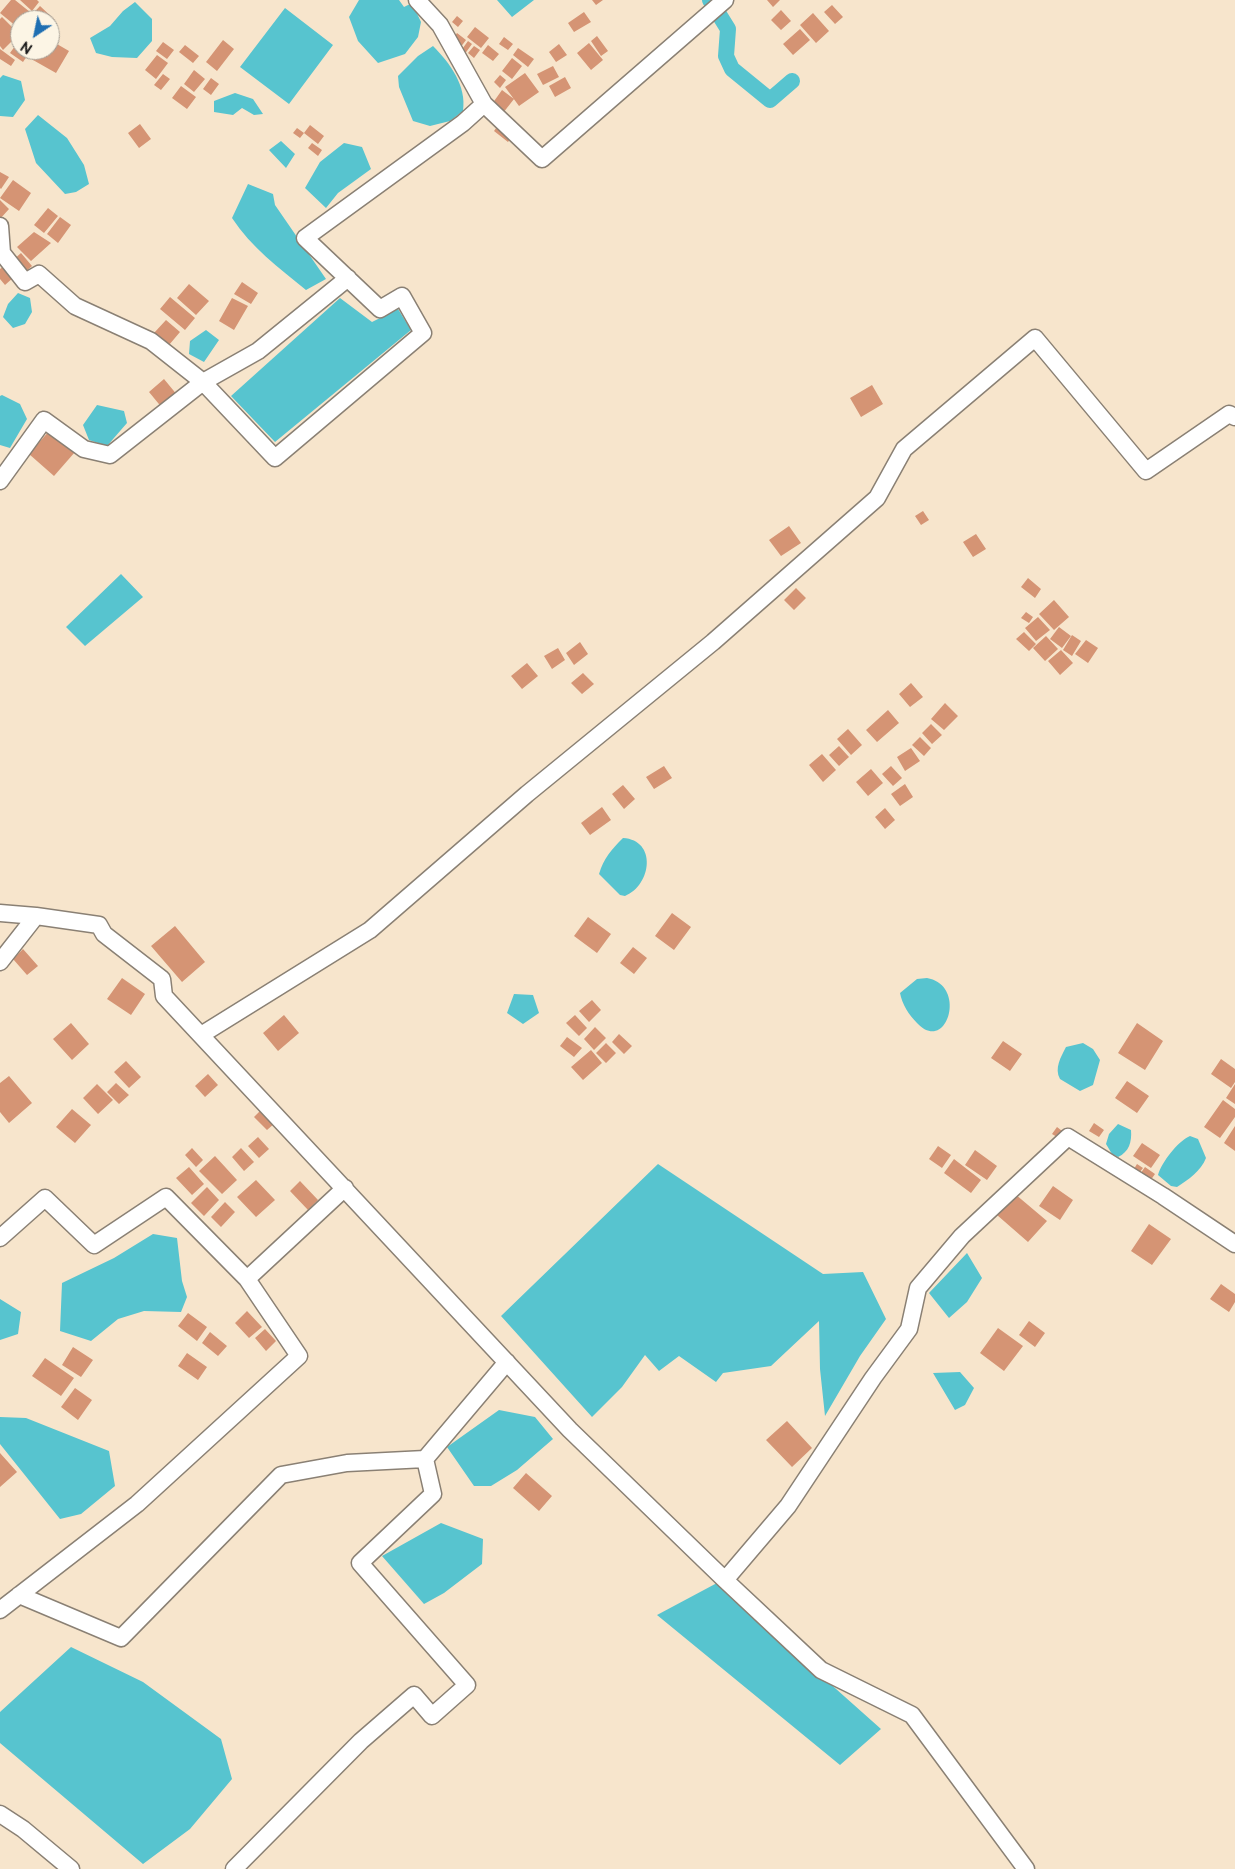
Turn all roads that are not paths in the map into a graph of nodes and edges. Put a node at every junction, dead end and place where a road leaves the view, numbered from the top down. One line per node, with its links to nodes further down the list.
1 (417, 0): 3 (street)
2 (726, 0): 3 (street)
3 (484, 104): 5 (street)
4 (0, 226): 6 (street)
5 (348, 278): 6 (street); 6 (street)
6 (203, 382): 8 (street)
7 (1235, 417): 12 (street)
8 (0, 481)
9 (0, 914): 10 (street)
10 (36, 916): 11 (street); 12 (street)
11 (0, 962)
12 (202, 1034): 13 (street)
13 (345, 1188): 16 (street); 17 (street)
14 (0, 1238): 16 (street)
15 (1235, 1244): 19 (street)
16 (247, 1279): 20 (street)
17 (507, 1362): 18 (street); 19 (street)
18 (426, 1459): 20 (street); 24 (street)
19 (725, 1580): 25 (street)
20 (19, 1595): 21 (street)
21 (0, 1610)
22 (0, 1814): 23 (street)
23 (71, 1869)
24 (234, 1869)
25 (1026, 1869)

